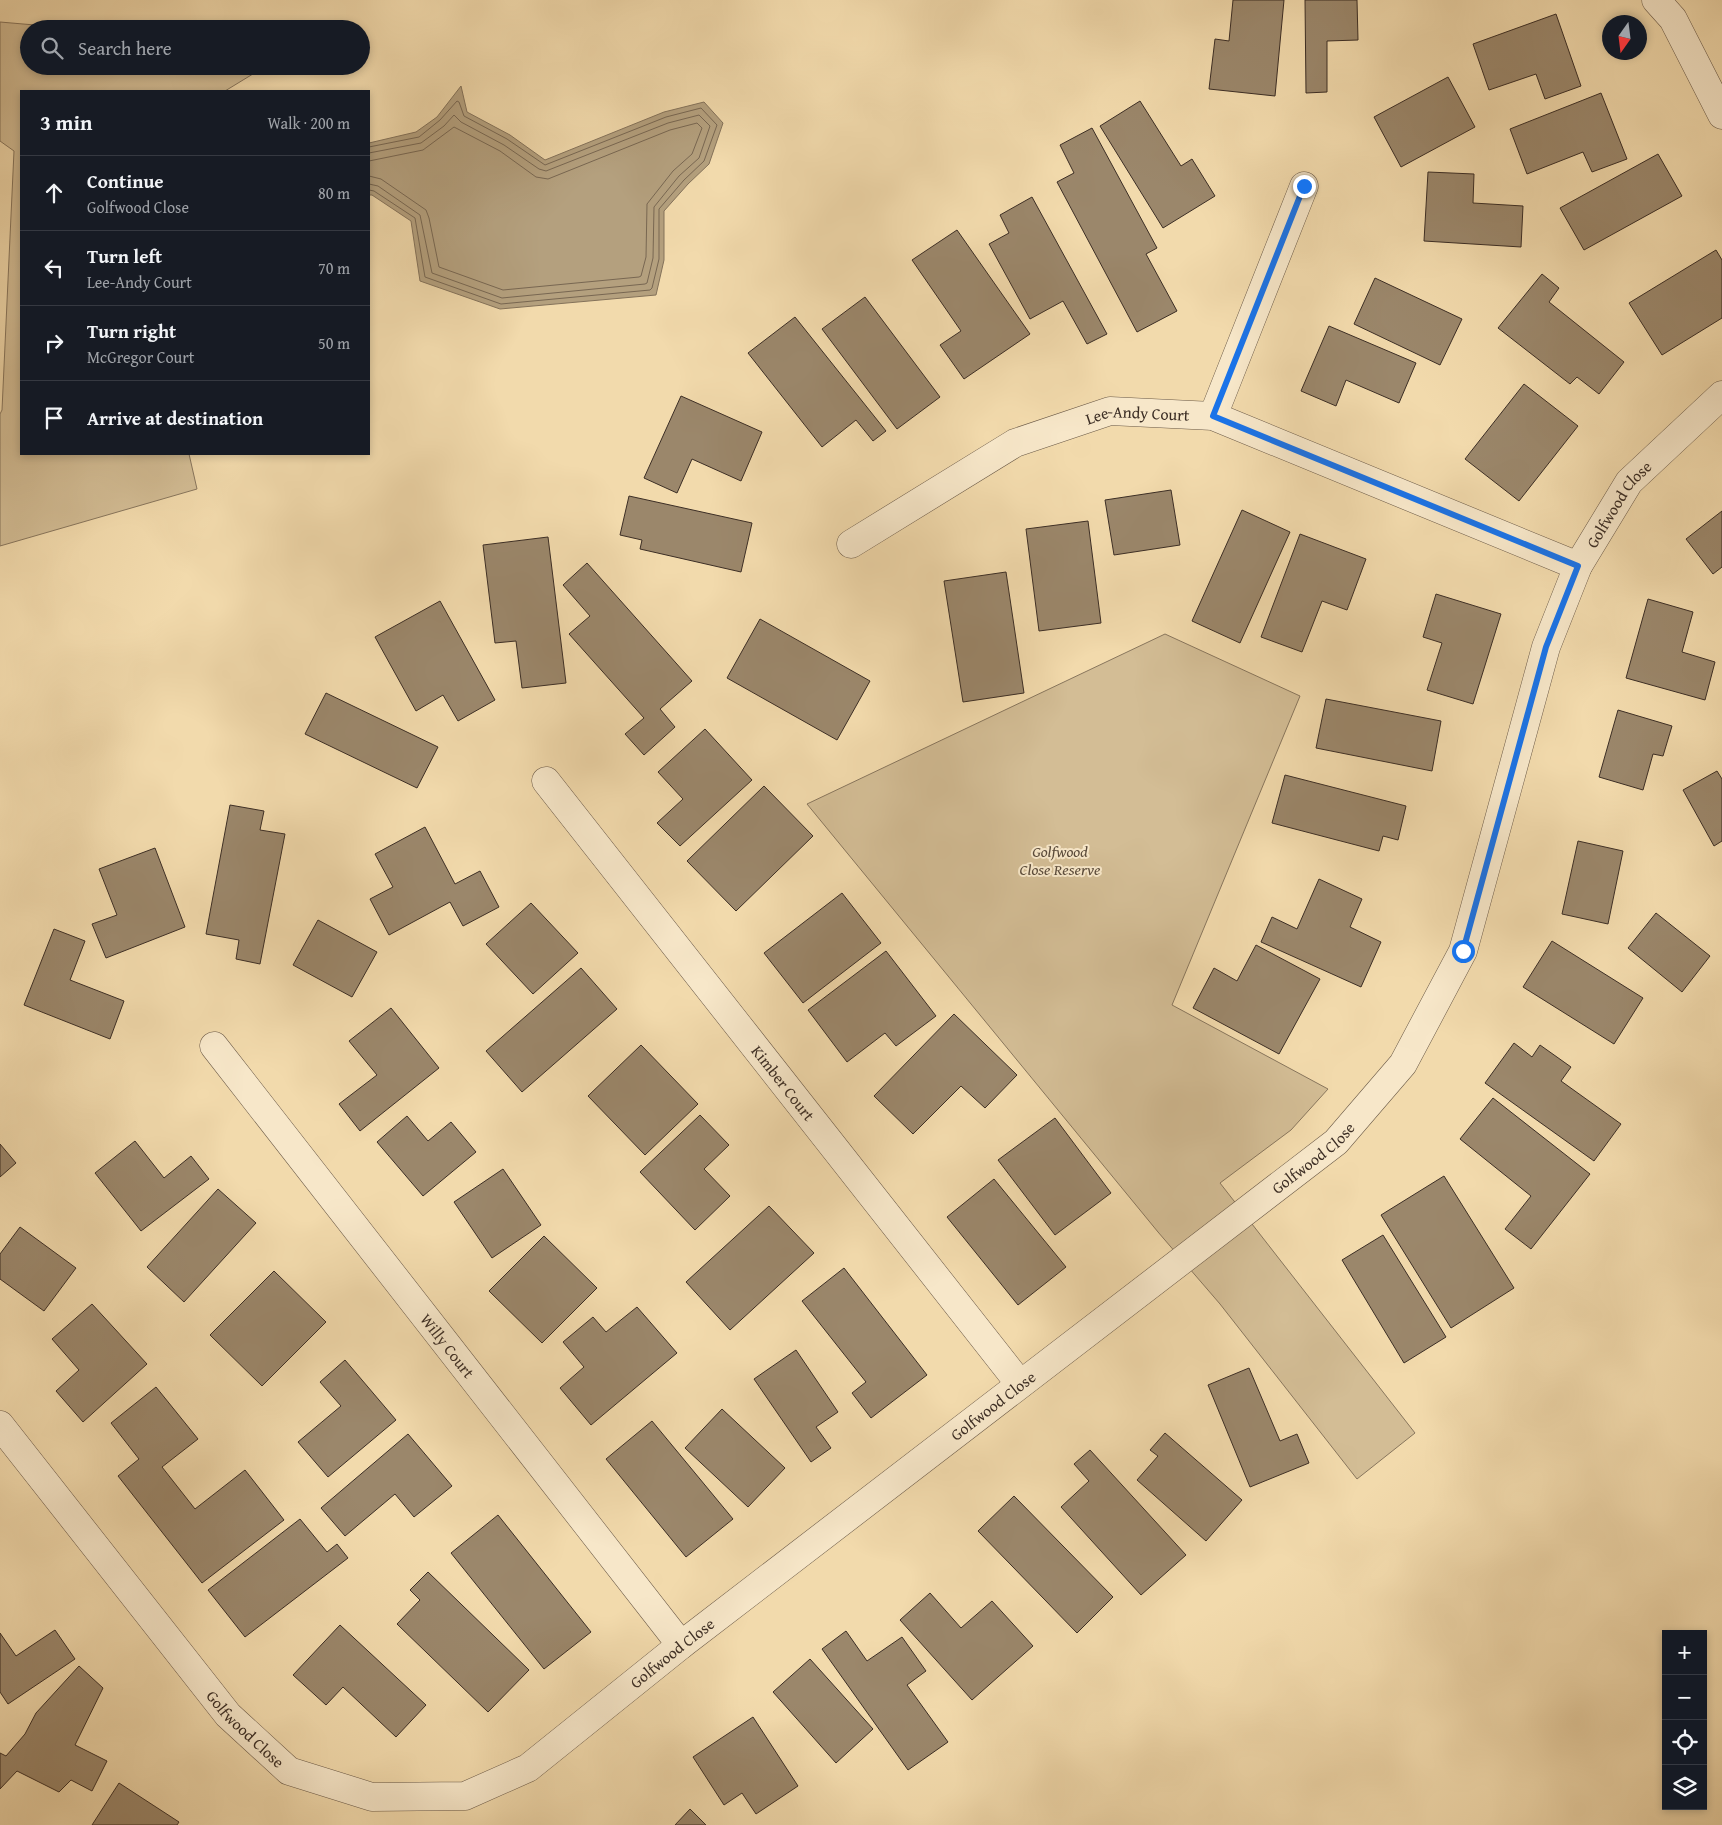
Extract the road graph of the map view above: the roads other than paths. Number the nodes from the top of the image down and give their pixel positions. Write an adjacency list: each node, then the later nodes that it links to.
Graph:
1 (1656, 0): 2 (street)
2 (1722, 115)
3 (1304, 186): 5 (street)
4 (1722, 395): 7 (street, Golfwood Close)
5 (1213, 416): 6 (street, Lee-Andy Court); 7 (street, Lee-Andy Court)
6 (851, 544)
7 (1578, 566): 10 (street, Golfwood Close)
8 (546, 781): 10 (street, Kimber Court)
9 (214, 1046): 12 (street, Willy Court)
10 (1020, 1384): 12 (street, Golfwood Close)
11 (0, 1425): 12 (street, Golfwood Close)
12 (681, 1645)

